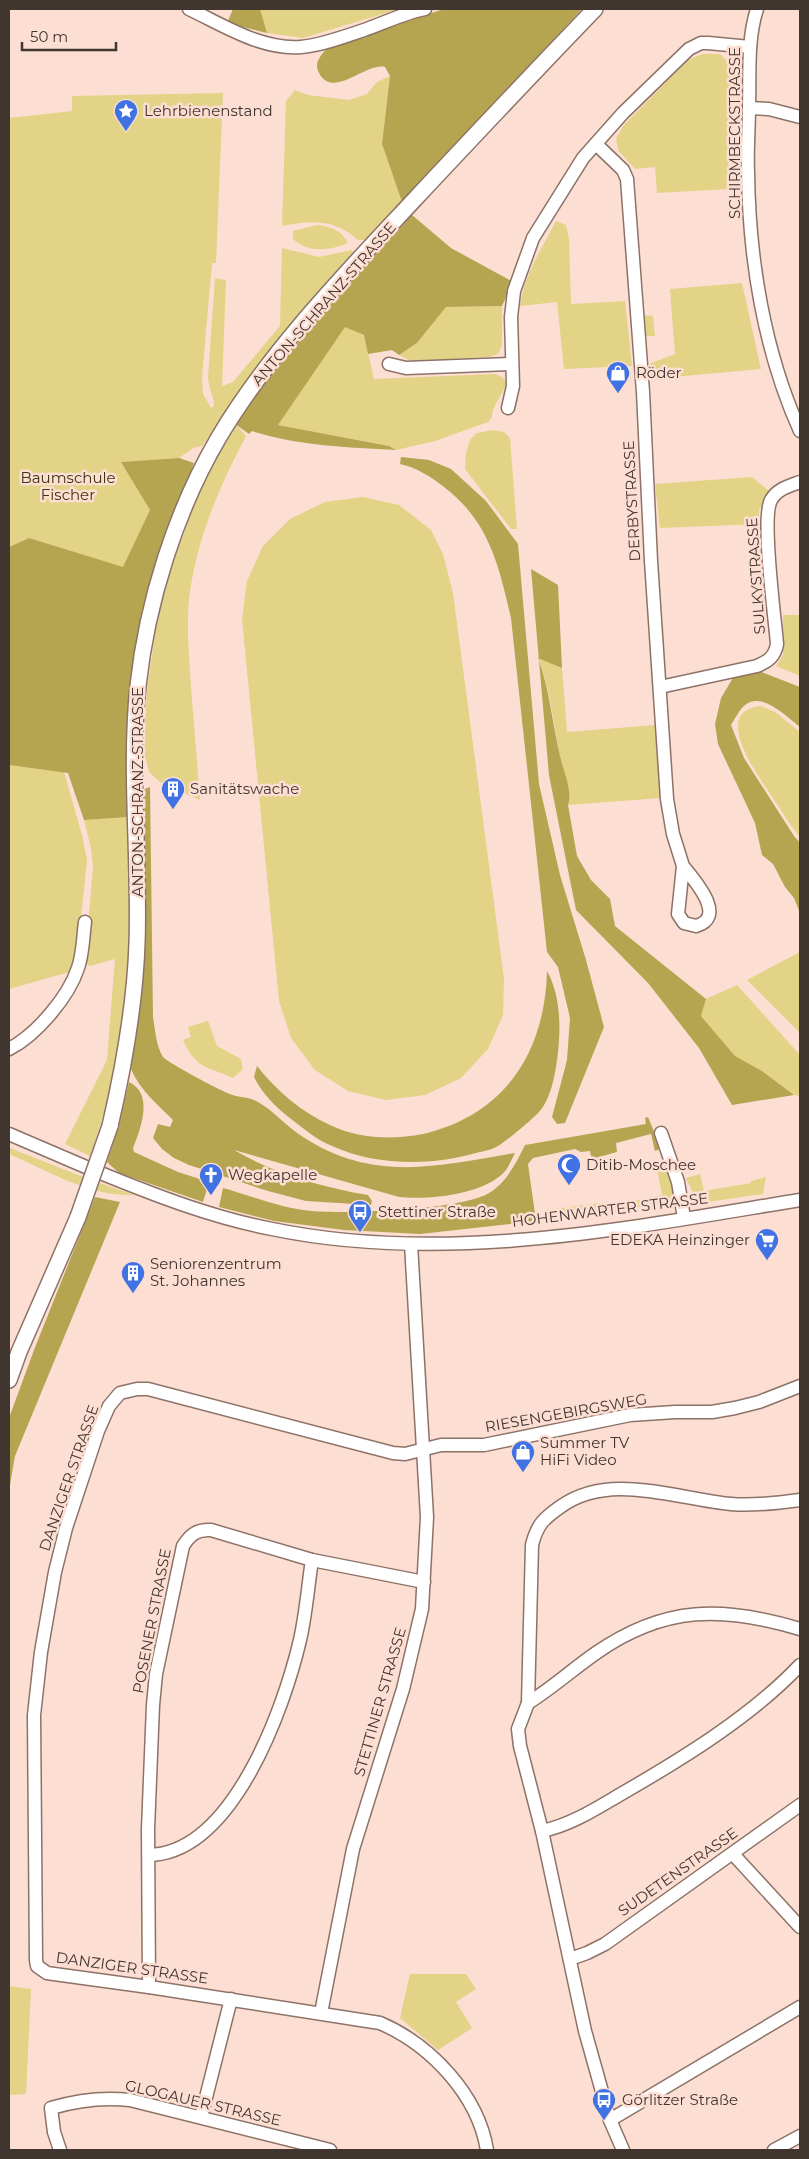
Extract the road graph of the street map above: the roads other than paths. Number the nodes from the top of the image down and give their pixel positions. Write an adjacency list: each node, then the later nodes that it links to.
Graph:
1 (189, 9): 2 (street)
2 (425, 9)
3 (595, 9): 25 (main road, ANTON-SCHRANZ-STRASSE, bridge)
4 (757, 9): 5 (street, SCHIRMBECKSTRASSE)
5 (750, 48): 6 (street, SCHIRMBECKSTRASSE); 8 (street)
6 (749, 108): 7 (street); 12 (street, SCHIRMBECKSTRASSE)
7 (800, 117)
8 (596, 144): 10 (street); 14 (street, DERBYSTRASSE)
9 (389, 364): 10 (street)
10 (511, 364): 11 (street)
11 (508, 408)
12 (800, 429)
13 (800, 482): 14 (street, SULKYSTRASSE)
14 (660, 686): 15 (street, DERBYSTRASSE)
15 (683, 866)
16 (85, 922): 17 (street)
17 (9, 1050)
18 (661, 1133): 23 (street)
19 (9, 1134): 20 (street)
20 (86, 1166)
21 (103, 1174): 24 (street, HOHENWARTER STRASSE)
22 (800, 1200): 23 (street, HOHENWARTER STRASSE)
23 (684, 1218): 24 (street, HOHENWARTER STRASSE)
24 (411, 1244): 28 (street, STETTINER STRASSE)
25 (14, 1350): 26 (main road, ANTON-SCHRANZ-STRASSE)
26 (9, 1380)
27 (800, 1386): 28 (street, RIESENGEBIRGSWEG)
28 (424, 1449): 31 (street, STETTINER STRASSE); 41 (street, DANZIGER STRASSE)
29 (800, 1500): 34 (street)
30 (312, 1560): 31 (street, POSENER STRASSE); 38 (street); 38 (street, POSENER STRASSE)
31 (424, 1582): 44 (street, STETTINER STRASSE)
32 (800, 1629): 34 (street)
33 (800, 1665): 36 (street)
34 (528, 1703): 36 (street)
35 (800, 1805): 37 (street, SUDETENSTRASSE)
36 (542, 1830): 40 (street)
37 (733, 1854): 39 (street); 40 (street, SUDETENSTRASSE)
38 (149, 1855): 41 (street, POSENER STRASSE)
39 (800, 1927)
40 (570, 1959): 46 (street)
41 (148, 1987): 42 (street, DANZIGER STRASSE)
42 (231, 1999): 44 (street, DANZIGER STRASSE); 45 (street)
43 (800, 2007): 46 (street)
44 (321, 2013): 50 (street, DANZIGER STRASSE)
45 (201, 2117): 48 (street, GLOGAUER STRASSE); 49 (street, GLOGAUER STRASSE)
46 (610, 2120): 51 (street)
47 (800, 2136): 52 (street)
48 (60, 2150)
49 (330, 2150)
50 (487, 2150)
51 (623, 2150)
52 (774, 2150)

